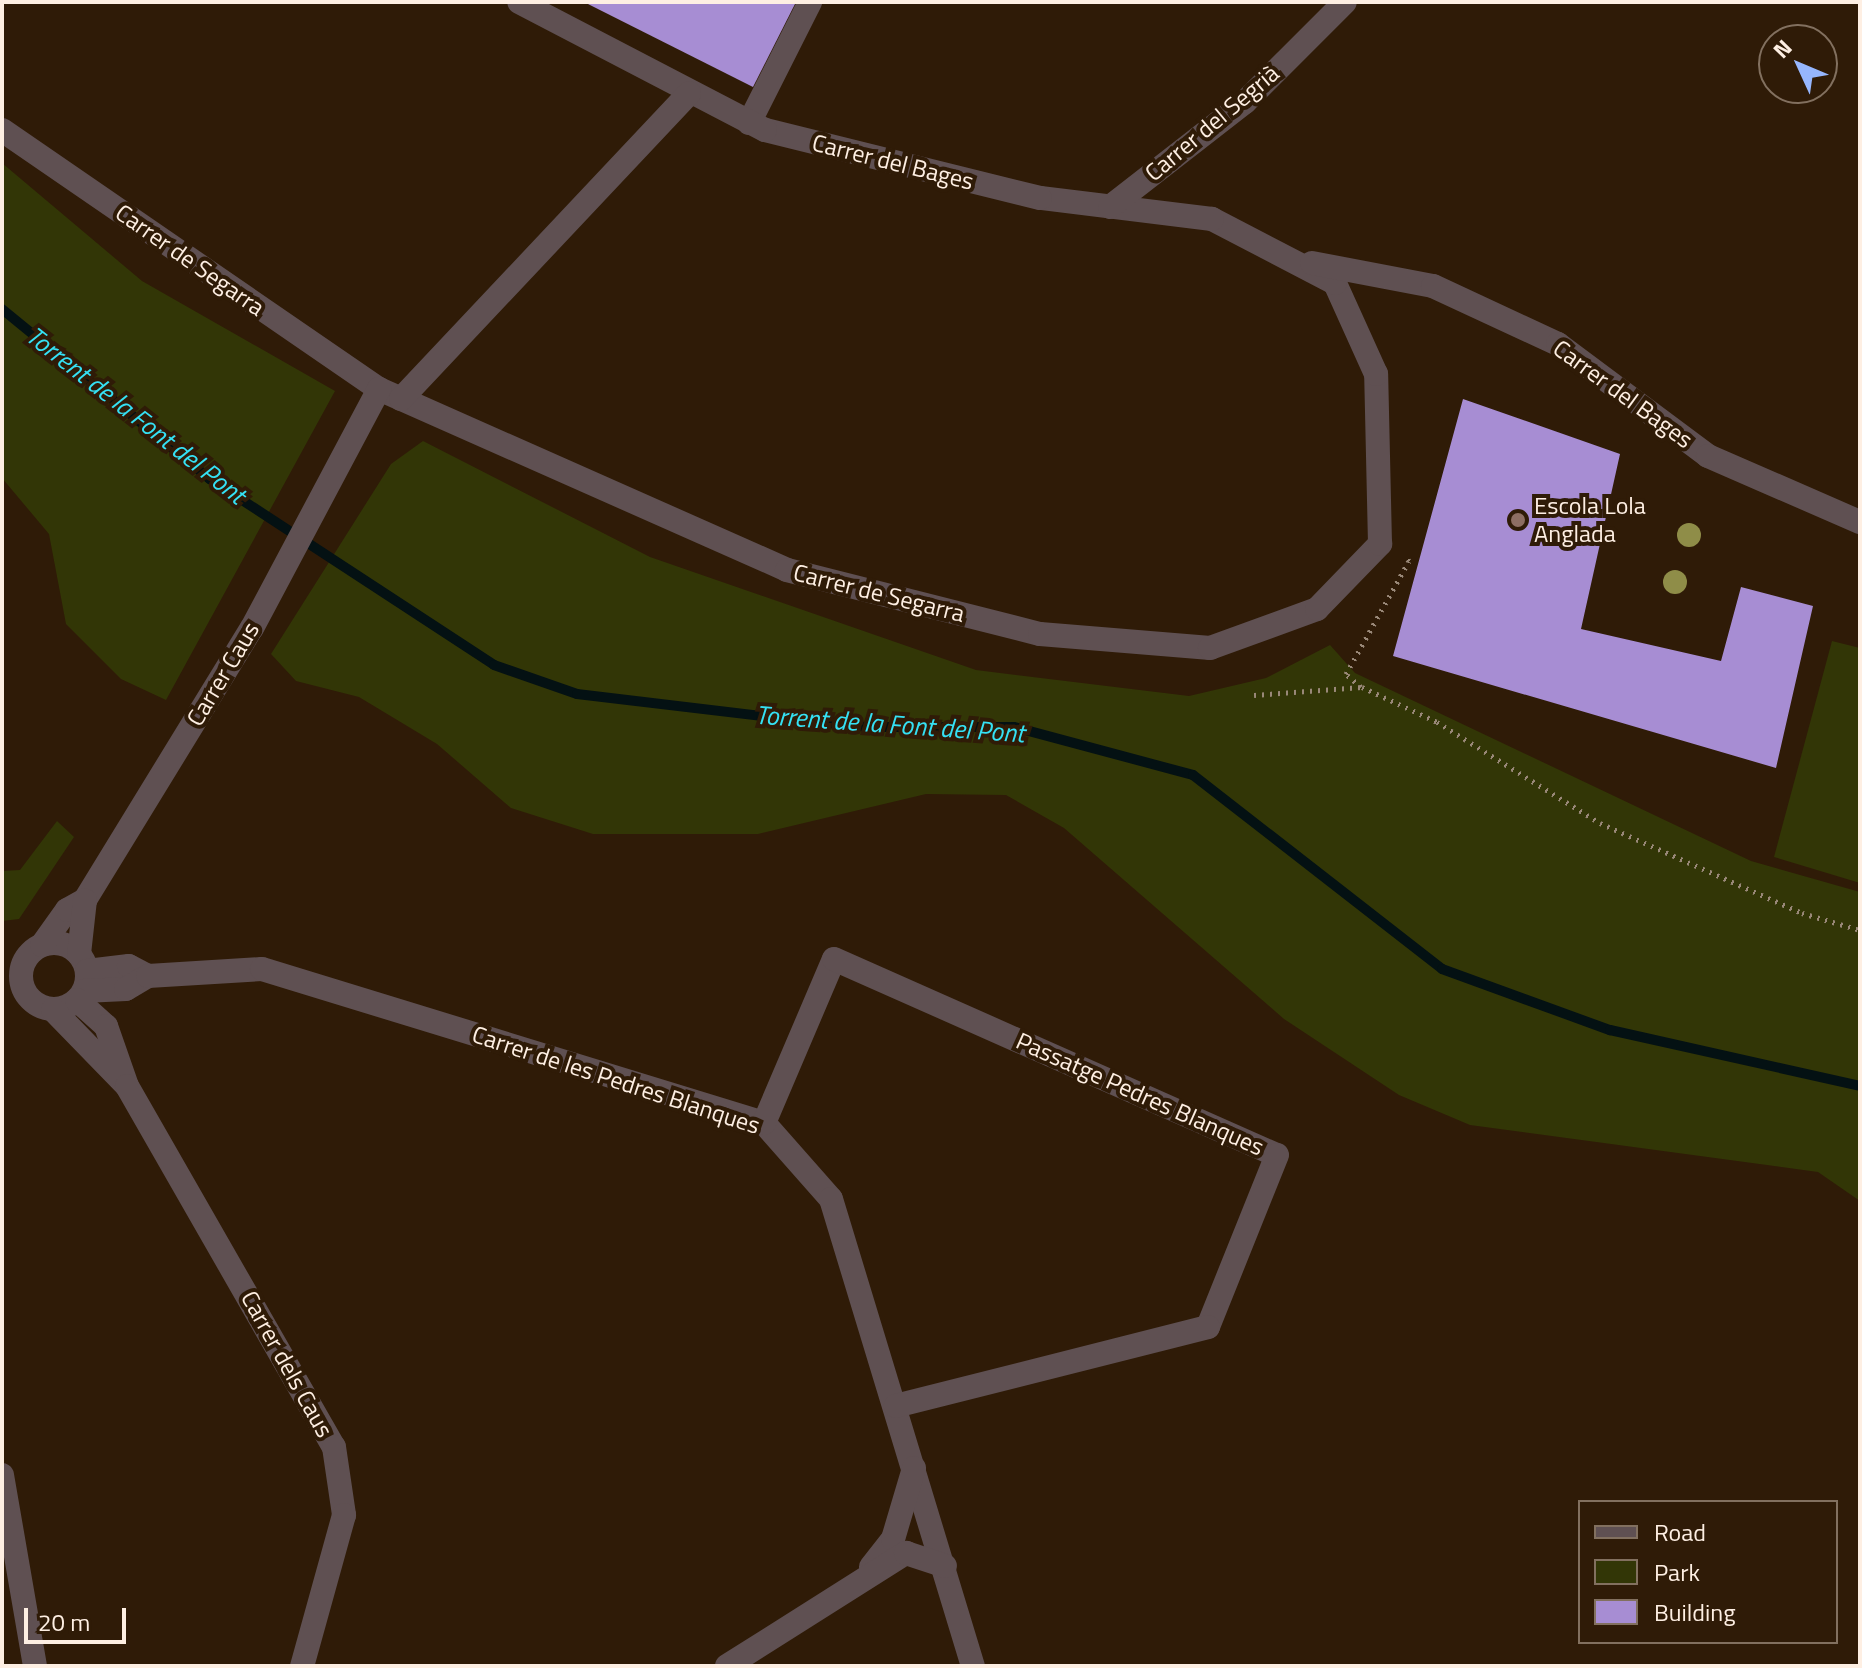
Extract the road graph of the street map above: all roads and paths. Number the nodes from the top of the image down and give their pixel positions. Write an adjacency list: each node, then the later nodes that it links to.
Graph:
1 (519, 2): 4 (street, Carrer del Bages)
2 (810, 2): 5 (street)
3 (1345, 2): 7 (street, Carrer del Segrià)
4 (689, 93): 5 (street, Carrer del Bages); 9 (street)
5 (749, 123): 7 (street, Carrer del Bages)
6 (2, 130): 9 (street, Carrer de Segarra)
7 (1110, 207): 8 (street, Carrer del Bages)
8 (1288, 258): 10 (street, Carrer del Bages); 11 (street, Carrer del Bages)
9 (390, 394): 11 (street, Carrer de Segarra); 14 (street, Carrer Caus)
10 (1860, 522)
11 (1390, 547): 12 (path)
12 (1362, 687): 13 (path); 15 (path)
13 (1254, 695)
14 (85, 900): 16 (street, Carrer Caus); 18 (street, Carrer Caus)
15 (1860, 930)
16 (42, 945): 17 (street); 18 (street)
17 (12, 968): 19 (street)
18 (82, 979): 19 (street); 20 (street); 21 (street, Carrer de les Pedres Blanques)
19 (53, 1010): 20 (street)
20 (127, 1086): 28 (street, Carrer dels Caus)
21 (764, 1123): 22 (street, Carrer de les Pedres Blanques); 22 (street, Passatge Pedres Blanques)
22 (896, 1406): 23 (street, Carrer de les Pedres Blanques)
23 (915, 1465): 25 (street, Carrer de les Pedres Blanques); 26 (street)
24 (2, 1475): 27 (street)
25 (945, 1566): 26 (street); 30 (street, Carrer de les Pedres Blanques)
26 (867, 1572): 29 (street)
27 (35, 1666)
28 (302, 1666)
29 (727, 1666)
30 (973, 1666)

